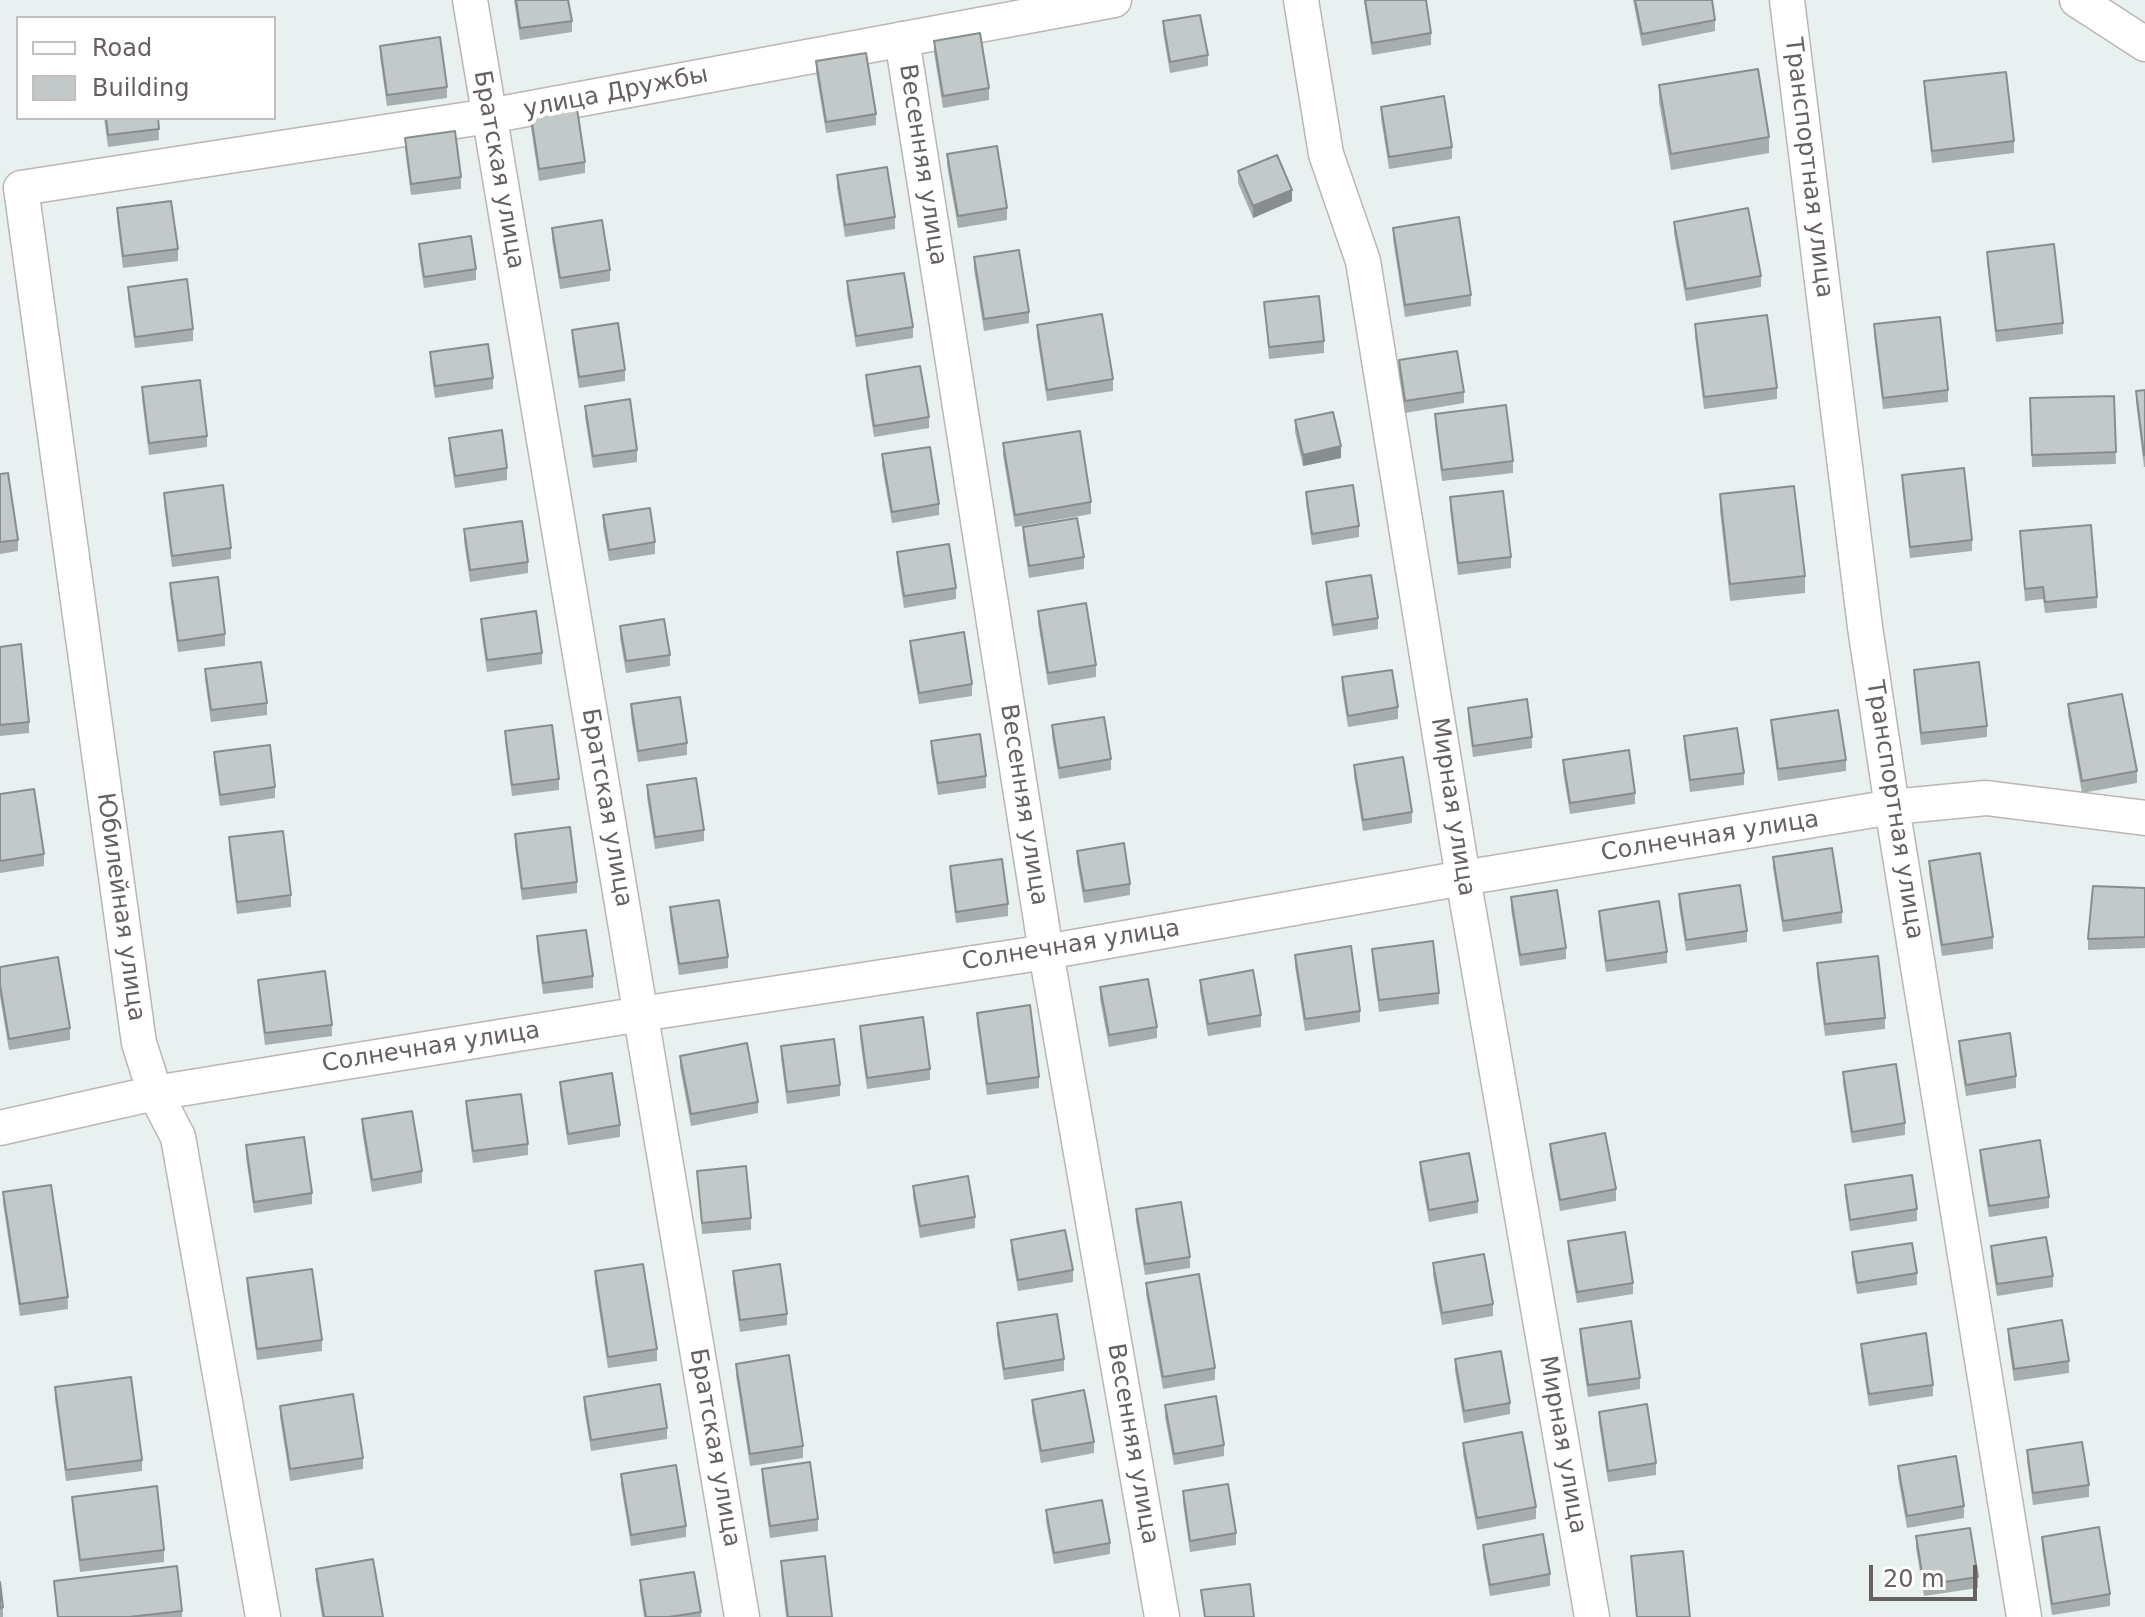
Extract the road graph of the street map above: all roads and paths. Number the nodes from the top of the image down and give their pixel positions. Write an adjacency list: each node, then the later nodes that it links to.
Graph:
1 (470, 0): 8 (street, Братская улица)
2 (1114, 0): 6 (street, улица Дружбы)
3 (1301, 0): 12 (street, Мирная улица)
4 (1787, 0): 10 (street, Транспортная улица)
5 (2077, 0): 7 (street)
6 (902, 39): 8 (street, улица Дружбы); 13 (street, Весенняя улица)
7 (2145, 44)
8 (489, 116): 9 (street, улица Дружбы); 14 (street, Братская улица)
9 (21, 188): 15 (street, Юбилейная улица)
10 (1892, 807): 11 (street, Солнечная улица); 12 (street, Солнечная улица); 21 (street, Транспортная улица)
11 (2145, 818)
12 (1463, 878): 13 (street, Солнечная улица); 20 (street, Мирная улица)
13 (1046, 952): 14 (street, Солнечная улица); 19 (street, Весенняя улица)
14 (641, 1014): 15 (street, Солнечная улица); 18 (street, Братская улица)
15 (155, 1093): 16 (street, Солнечная улица); 17 (street, Юбилейная улица)
16 (0, 1128)
17 (263, 1617)
18 (742, 1617)
19 (1162, 1617)
20 (1592, 1617)
21 (2024, 1617)

